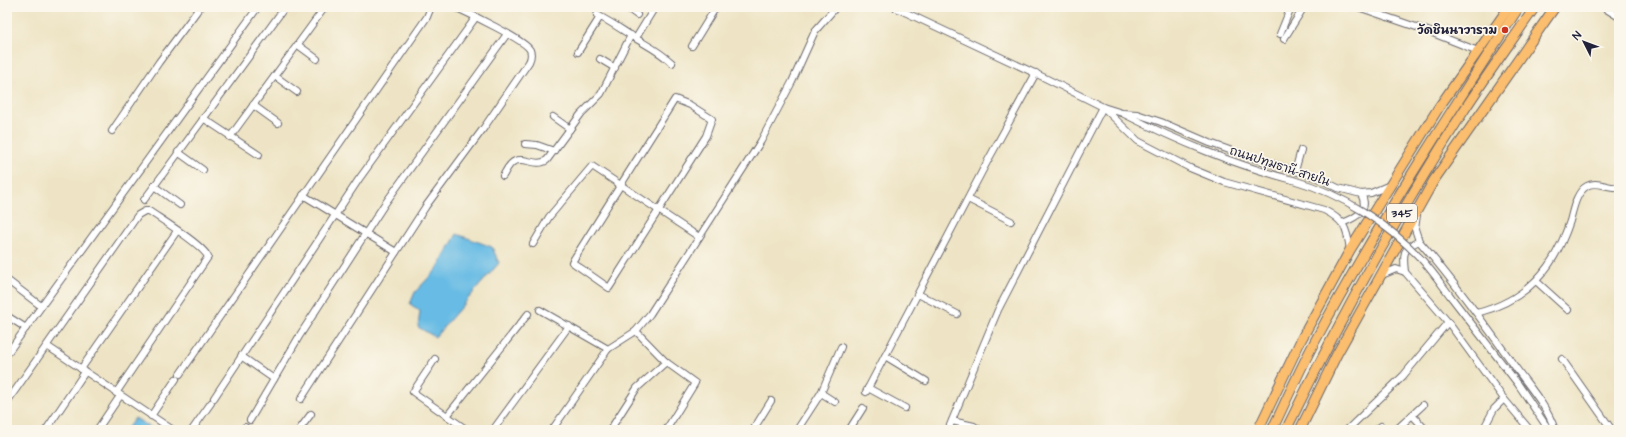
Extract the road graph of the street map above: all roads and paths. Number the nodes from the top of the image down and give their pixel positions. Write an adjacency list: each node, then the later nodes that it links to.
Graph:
1 (200, 7): 47 (street)
2 (258, 7): 85 (street)
3 (284, 7): 44 (street)
4 (325, 7): 27 (street)
5 (431, 7): 64 (street)
6 (455, 7): 21 (street)
7 (626, 7): 20 (street)
8 (655, 7): 25 (street)
9 (716, 7): 28 (street)
10 (836, 7): 75 (street)
11 (894, 7): 35 (street)
12 (1291, 7): 24 (street)
13 (1304, 7): 26 (street)
14 (1358, 7): 29 (street)
15 (1519, 7): 39 (main road, 345)
16 (1535, 7): 41 (main road, 345)
17 (1555, 7): 58 (main road)
18 (1603, 7): 22 (street)
19 (1508, 8): 29 (main road)
20 (637, 15)
21 (476, 17): 23 (street); 70 (street)
22 (1619, 17)
23 (507, 34): 74 (street); 79 (street)
24 (1280, 34)
25 (634, 37): 30 (street); 33 (street); 34 (street)
26 (1284, 40)
27 (298, 45): 31 (street); 36 (street)
28 (692, 46)
29 (1478, 51): 54 (main road)
30 (578, 52)
31 (317, 59)
32 (600, 59): 34 (street)
33 (672, 63)
34 (614, 68): 46 (street)
35 (1036, 73): 40 (street); 65 (street)
36 (275, 76): 37 (street); 38 (street)
37 (297, 92)
38 (253, 105): 45 (street); 48 (street)
39 (1454, 106): 54 (main road); 142 (main road, 345)
40 (1103, 107): 42 (street); 72 (street); 123 (street)
41 (1464, 112): 58 (main road); 143 (main road, 345)
42 (1122, 113): 56 (street); 148 (street, ถนนปทุมธานี-สายใน, bridge)
43 (553, 117): 46 (street)
44 (203, 118): 48 (street); 52 (street)
45 (278, 123)
46 (570, 129): 51 (street)
47 (112, 131)
48 (230, 137): 53 (street)
49 (525, 144): 51 (street)
50 (1301, 150): 56 (street)
51 (554, 151): 57 (street)
52 (178, 152): 55 (street); 60 (street)
53 (259, 155)
54 (1404, 162): 59 (main road)
55 (203, 170)
56 (1295, 171): 63 (street)
57 (503, 176)
58 (1434, 180): 67 (main road)
59 (1390, 185): 63 (street); 78 (main road)
60 (154, 186): 66 (street); 68 (street)
61 (621, 186): 69 (street); 69 (street); 69 (street); 77 (street)
62 (1619, 188): 83 (street)
63 (1361, 194): 72 (street)
64 (303, 195): 70 (street); 120 (street)
65 (968, 199): 71 (street); 84 (street)
66 (144, 200)
67 (1421, 203): 76 (street); 81 (main road)
68 (180, 205)
69 (658, 210): 75 (street)
70 (336, 215): 74 (street); 100 (street)
71 (1010, 221)
72 (1342, 223): 78 (street)
73 (177, 231): 96 (street); 105 (street); 109 (street)
74 (365, 234): 79 (street); 106 (street)
75 (699, 237): 95 (street)
76 (1419, 241): 80 (street); 88 (street)
77 (533, 244)
78 (1350, 250): 141 (main road)
79 (396, 252): 110 (street)
80 (1405, 272): 81 (street); 92 (street)
81 (1380, 276): 124 (main road)
82 (7, 280): 85 (street)
83 (1536, 281): 87 (street); 88 (street)
84 (918, 294): 90 (street); 101 (street)
85 (41, 306): 94 (street)
86 (540, 310): 93 (street)
87 (1568, 310)
88 (1477, 313): 149 (street)
89 (528, 314): 121 (street)
90 (957, 314)
91 (7, 316): 94 (street)
92 (1448, 322): 111 (street); 125 (street)
93 (569, 326): 98 (street); 132 (street)
94 (26, 328): 99 (street)
95 (636, 332): 98 (street); 104 (street)
96 (48, 346): 105 (street); 113 (street)
97 (841, 347): 108 (street)
98 (608, 349): 133 (street)
99 (7, 354)
100 (241, 356): 106 (street); 129 (street)
101 (885, 356): 107 (street); 117 (street)
102 (1562, 358): 150 (street)
103 (435, 359): 121 (street)
104 (666, 362): 134 (street); 135 (street)
105 (83, 371): 109 (street); 126 (street)
106 (274, 379): 122 (street)
107 (926, 381)
108 (821, 393): 114 (street); 137 (street)
109 (118, 394): 120 (street); 127 (street)
110 (301, 399)
111 (1504, 399): 146 (street); 147 (street)
112 (771, 401): 136 (street)
113 (7, 402)
114 (835, 402)
115 (1424, 405): 119 (street)
116 (863, 408): 138 (street)
117 (905, 408)
118 (311, 414): 130 (street)
119 (1412, 415): 144 (street); 145 (street)
120 (151, 416): 128 (street)
121 (448, 416): 131 (street)
122 (250, 420)
123 (952, 420): 139 (street); 140 (street)
124 (1300, 429)
125 (1351, 429)
126 (46, 430)
127 (97, 430)
128 (173, 430)
129 (192, 430)
130 (299, 430)
131 (467, 430)
132 (493, 430)
133 (552, 430)
134 (610, 430)
135 (666, 430)
136 (753, 430)
137 (797, 430)
138 (849, 430)
139 (948, 430)
140 (980, 430)
141 (1258, 430)
142 (1272, 430)
143 (1286, 430)
144 (1396, 430)
145 (1426, 430)
146 (1483, 430)
147 (1530, 430)
148 (1549, 430)
149 (1555, 430)
150 (1612, 430)

